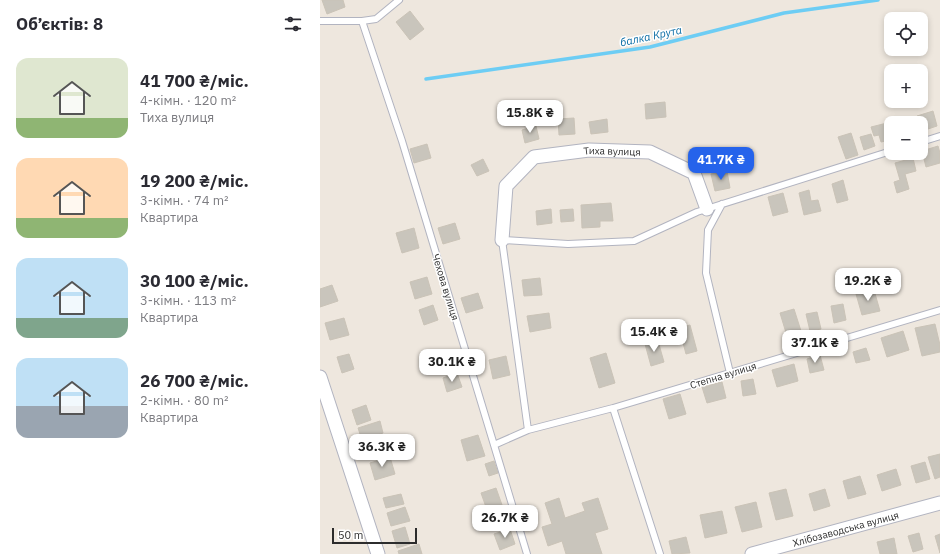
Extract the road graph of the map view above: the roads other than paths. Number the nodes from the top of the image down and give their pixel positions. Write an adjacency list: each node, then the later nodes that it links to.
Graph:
1 (400, 0): 3 (lane)
2 (320, 21): 3 (lane)
3 (362, 21): 15 (lane, Чехова вулиця)
4 (940, 136): 5 (lane)
5 (928, 140)
6 (884, 153): 7 (lane)
7 (722, 204): 8 (lane); 11 (lane)
8 (707, 209): 9 (lane); 9 (street, Тиха вулиця)
9 (502, 240): 14 (lane)
10 (940, 310): 11 (lane, Степна вулиця)
11 (730, 373): 13 (lane, Степна вулиця)
12 (320, 377): 17 (street)
13 (612, 408): 14 (lane, Степна вулиця); 19 (lane)
14 (528, 430): 15 (lane, Степна вулиця)
15 (494, 445): 18 (lane, Чехова вулиця)
16 (940, 504): 20 (street, Хлібозаводська вулиця)
17 (378, 554)
18 (527, 554)
19 (660, 554)
20 (752, 554)

